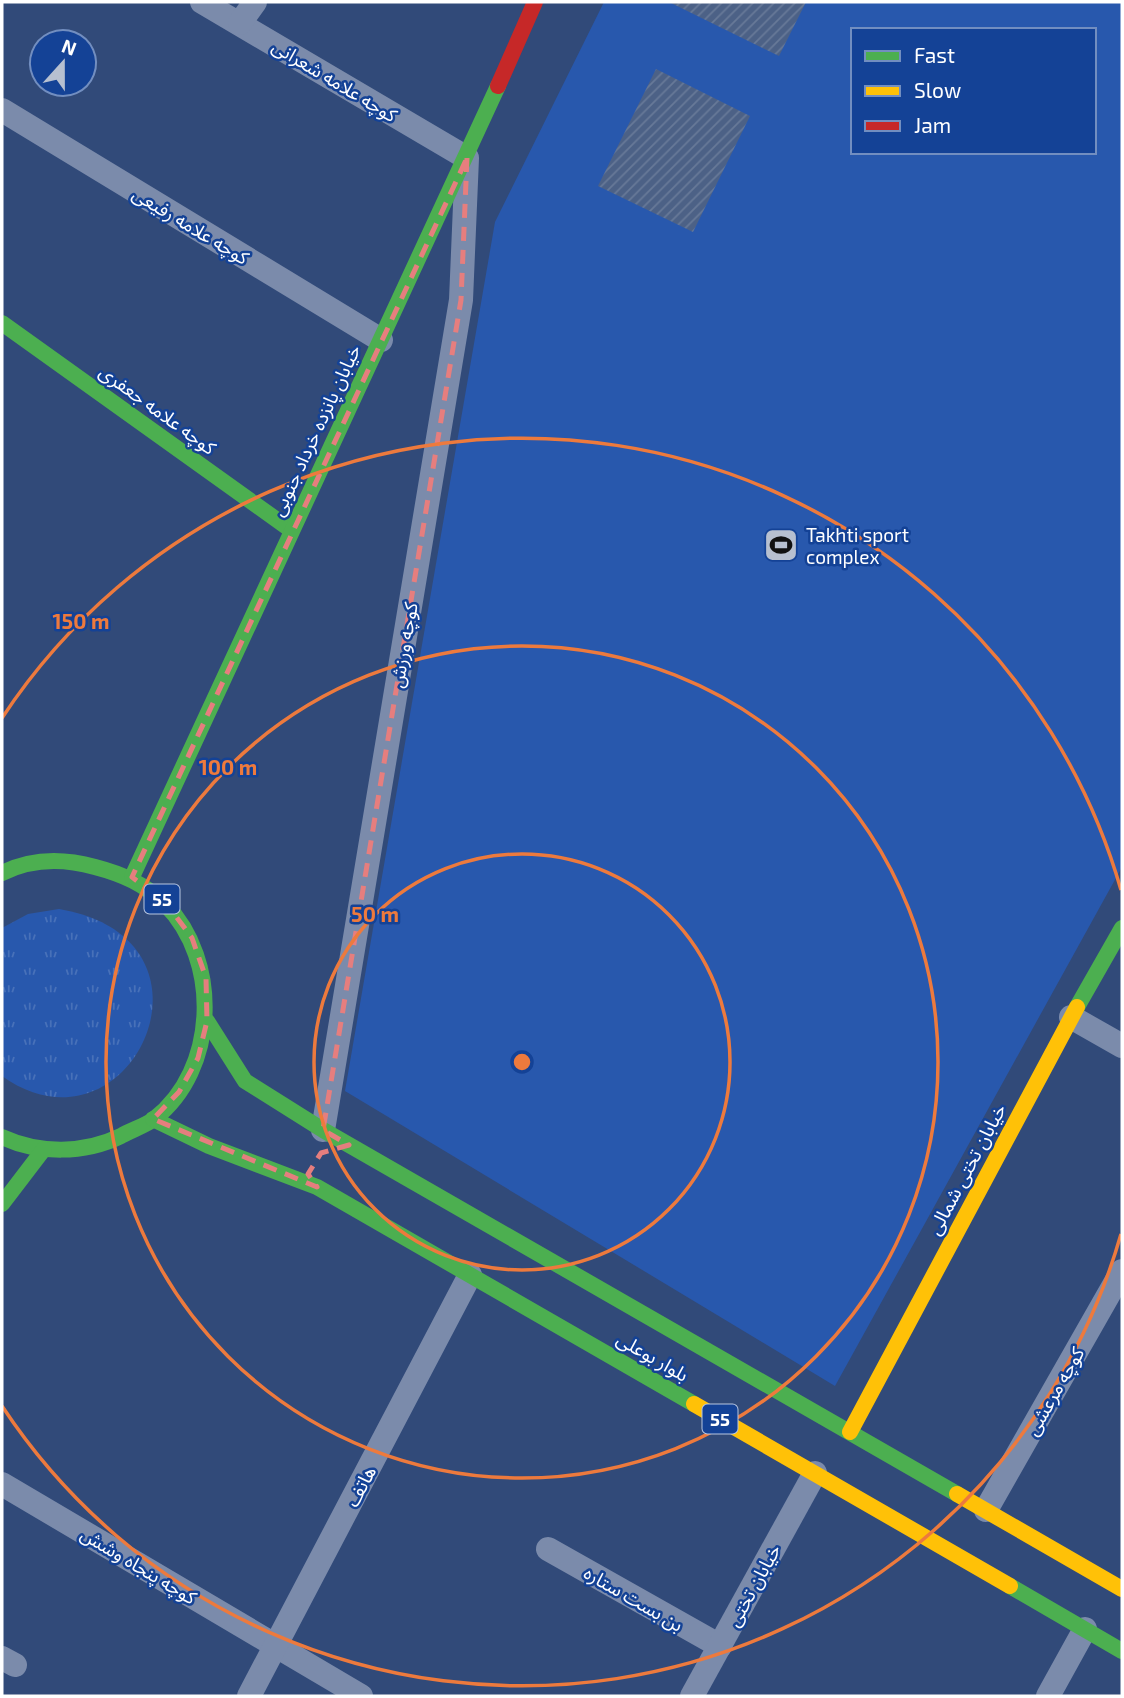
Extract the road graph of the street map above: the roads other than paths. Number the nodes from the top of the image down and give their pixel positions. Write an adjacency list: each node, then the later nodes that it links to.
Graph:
1 (202, 2): 4 (street, کوچه علامه شعرانی)
2 (255, 2): 4 (street)
3 (532, 3): 6 (main road, خیابان پانزده خرداد جنوبی)
4 (240, 23): 6 (street, کوچه علامه شعرانی)
5 (2, 110): 8 (street, کوچه علامه رفیعی)
6 (467, 158): 8 (main road, خیابان پانزده خرداد جنوبی); 18 (street, کوچه ورزش)
7 (2, 323): 9 (main road, کوچه علامه جعفری)
8 (381, 340): 9 (main road, خیابان پانزده خرداد جنوبی)
9 (291, 530): 11 (main road, خیابان پانزده خرداد جنوبی)
10 (2, 873): 11 (main road, 55)
11 (132, 877): 14 (main road, 55)
12 (1122, 928): 13 (main road, خیابان تختی شمالی)
13 (1070, 1017): 15 (street); 25 (main road, خیابان تختی شمالی)
14 (207, 1021): 16 (main road, 55); 18 (main road)
15 (1122, 1046)
16 (153, 1119): 19 (main road, 55); 21 (main road, بلوار بوعلی / 55)
17 (2, 1137): 19 (main road, 55)
18 (327, 1140): 25 (main road, بلوار بوعلی)
19 (44, 1149): 22 (main road)
20 (315, 1164): 21 (main road)
21 (317, 1187): 24 (main road, بلوار بوعلی / 55)
22 (2, 1204)
23 (1122, 1271): 28 (street, کوچه مرعشی)
24 (470, 1276): 26 (main road, بلوار بوعلی / 55); 32 (street, هاتف)
25 (850, 1432): 28 (main road, بلوار بوعلی)
26 (815, 1473): 31 (main road, بلوار بوعلی / 55); 33 (street, خیابان تختی)
27 (2, 1484): 32 (street, کوچه پنجاه وشش)
28 (986, 1510): 30 (main road, بلوار بوعلی)
29 (548, 1549): 33 (street, بن بست ستاره)
30 (1119, 1579)
31 (1085, 1629): 34 (main road, بلوار بوعلی / 55); 38 (street)
32 (276, 1646): 35 (street, هاتف); 36 (street, کوچه پنجاه وشش)
33 (720, 1646): 37 (street, خیابان تختی)
34 (1122, 1651)
35 (249, 1696)
36 (361, 1696)
37 (692, 1696)
38 (1048, 1696)

